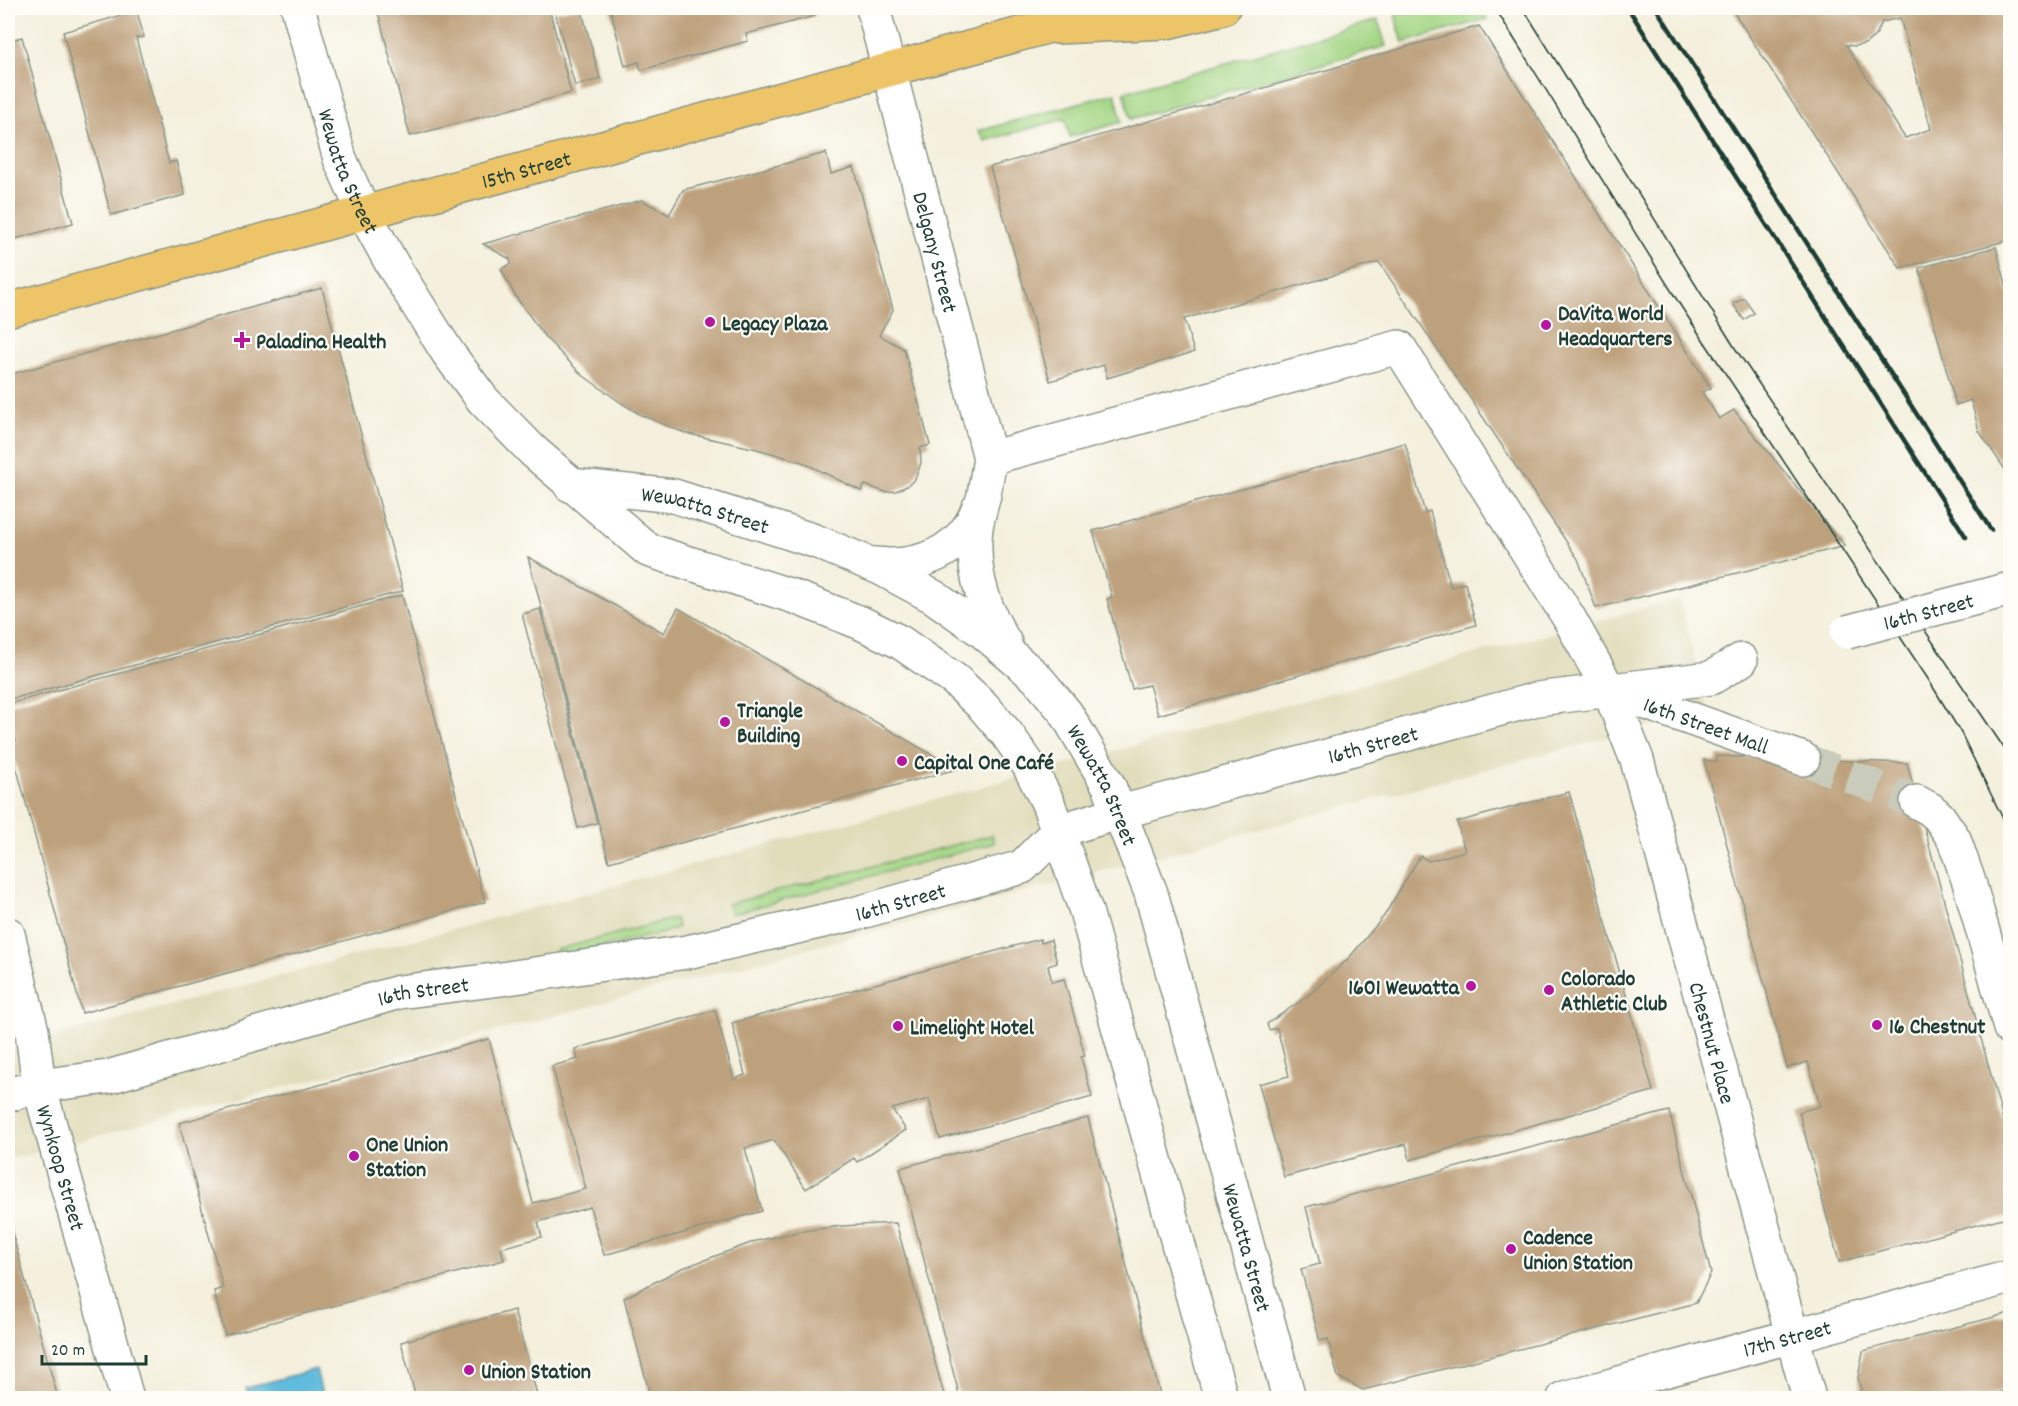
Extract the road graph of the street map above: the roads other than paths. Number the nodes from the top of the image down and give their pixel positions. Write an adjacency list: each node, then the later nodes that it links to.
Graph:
1 (298, 8): 7 (street, Wewatta Street)
2 (873, 8): 6 (street, Delgany Street)
3 (1086, 8): 5 (main road, 15th Street)
4 (1223, 8): 5 (main road, 15th Street)
5 (1046, 27): 6 (main road, 15th Street)
6 (890, 70): 7 (main road, 15th Street); 9 (street, Delgany Street)
7 (364, 213): 8 (main road, 15th Street); 10 (street, Wewatta Street)
8 (8, 310)
9 (990, 458): 11 (street, Delgany Street); 17 (street, Chestnut Place)
10 (570, 485): 12 (street, Wewatta Street); 21 (street, Wewatta Street)
11 (984, 496): 12 (street, Delgany Street); 16 (street, Delgany Street)
12 (868, 563): 16 (street, Wewatta Street)
13 (2010, 589): 14 (street, 16th Street, bridge)
14 (1847, 632)
15 (1741, 660): 17 (street, 16th Street)
16 (1021, 665): 20 (street, Wewatta Street)
17 (1609, 690): 18 (street, 16th Street Mall); 20 (street, 16th Street); 27 (street, Chestnut Place)
18 (1803, 759)
19 (1917, 802): 23 (street)
20 (1121, 812): 21 (street, 16th Street); 30 (street, Wewatta Street)
21 (1058, 831): 24 (street, 16th Street); 29 (street, Wewatta Street)
22 (8, 934): 24 (street, Wynkoop Street)
23 (2010, 1028)
24 (39, 1086): 25 (street); 28 (street, Wynkoop Street)
25 (8, 1095)
26 (2010, 1277): 27 (street, 17th Street)
27 (1792, 1336): 31 (street, 17th Street); 32 (street, Chestnut Place)
28 (127, 1398)
29 (1221, 1398)
30 (1289, 1398)
31 (1564, 1398)
32 (1809, 1398)

